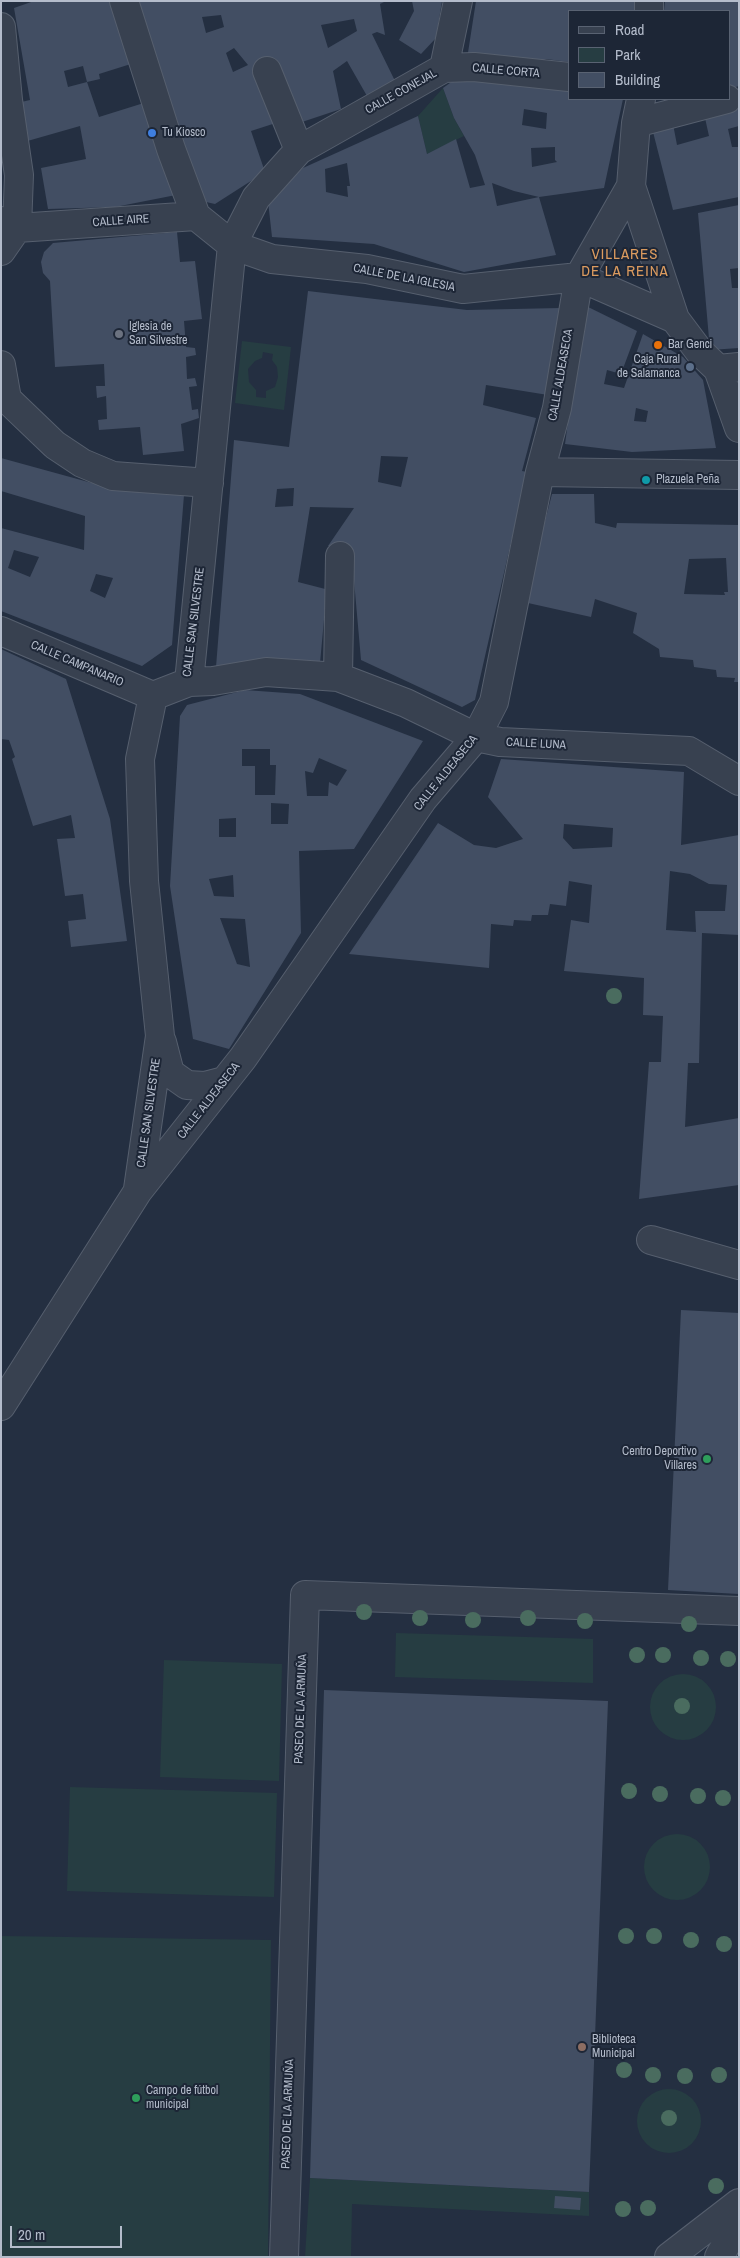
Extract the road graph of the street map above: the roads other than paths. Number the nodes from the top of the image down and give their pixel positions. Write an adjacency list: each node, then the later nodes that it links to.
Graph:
1 (124, 1): 11 (street)
2 (458, 1): 4 (street, CALLE CONEJAL)
3 (1, 26): 12 (street)
4 (444, 68): 6 (street, CALLE CORTA); 9 (street, CALLE CONEJAL)
5 (267, 71): 9 (street)
6 (568, 77)
7 (714, 100): 8 (street)
8 (639, 111): 10 (street)
9 (299, 150): 13 (street, CALLE CONEJAL)
10 (631, 186): 15 (street); 16 (street)
11 (196, 216): 12 (street, CALLE AIRE); 13 (street)
12 (9, 225): 14 (street)
13 (232, 245): 15 (street, CALLE DE LA IGLESIA); 22 (street, CALLE SAN SILVESTRE)
14 (1, 251)
15 (578, 277): 16 (street); 20 (street, CALLE ALDEASECA)
16 (675, 319): 17 (street)
17 (719, 362): 19 (street)
18 (1, 365): 22 (street)
19 (739, 428)
20 (540, 472): 21 (street); 28 (street, CALLE ALDEASECA)
21 (739, 475)
22 (209, 483): 26 (street, CALLE SAN SILVESTRE)
23 (340, 556): 25 (street)
24 (1, 631): 27 (street, CALLE CAMPANARIO)
25 (338, 677): 26 (street, CALLE LUNA); 28 (street, CALLE LUNA)
26 (189, 682): 27 (street, CALLE SAN SILVESTRE)
27 (153, 696): 30 (street, CALLE SAN SILVESTRE)
28 (476, 737): 29 (street, CALLE LUNA); 31 (street, CALLE ALDEASECA)
29 (739, 781)
30 (160, 1036): 31 (street, CALLE SAN SILVESTRE); 32 (street, CALLE SAN SILVESTRE)
31 (224, 1081): 32 (street, CALLE ALDEASECA)
32 (138, 1191): 35 (street, CALLE ALDEASECA)
33 (651, 1240): 34 (street)
34 (739, 1265)
35 (1, 1406)
36 (739, 1611): 39 (street, PASEO DE LA ARMUÑA)
37 (739, 2203): 40 (street)
38 (739, 2222): 41 (street)
39 (284, 2257)
40 (669, 2257)
41 (719, 2257)

